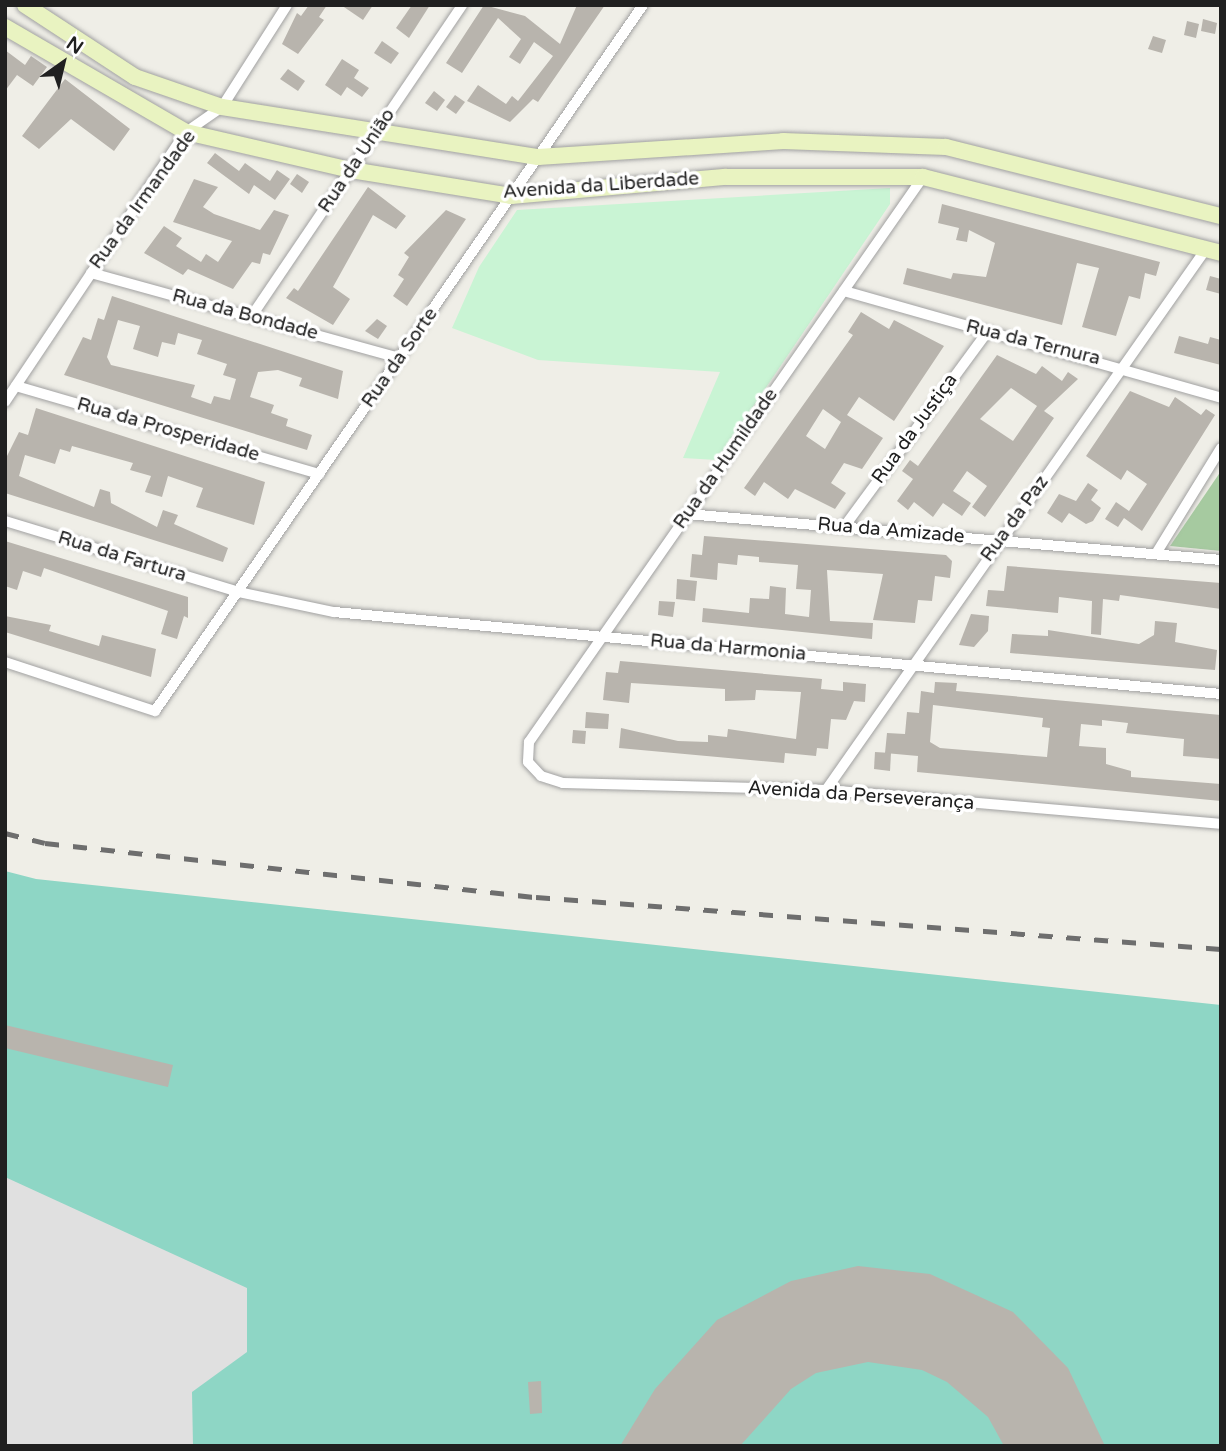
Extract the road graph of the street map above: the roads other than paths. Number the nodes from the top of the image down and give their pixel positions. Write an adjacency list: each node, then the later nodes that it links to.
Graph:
1 (26, 5): 6 (street, Avenida da Liberdade)
2 (287, 5): 6 (street, Rua da Irmandade)
3 (462, 5): 8 (street, Rua da União)
4 (643, 5): 9 (street, Rua da Sorte)
5 (5, 27): 7 (street, Avenida da Liberdade)
6 (222, 107): 7 (street, Rua da Irmandade); 8 (street, Avenida da Liberdade)
7 (186, 132): 10 (street, Avenida da Liberdade); 15 (street, Rua da Irmandade)
8 (377, 132): 9 (street, Avenida da Liberdade); 10 (street, Rua da União)
9 (538, 157): 12 (street, Rua da Sorte); 13 (street, Avenida da Liberdade)
10 (351, 170): 12 (street, Avenida da Liberdade); 17 (street, Rua da União)
11 (923, 177): 12 (street, Avenida da Liberdade); 14 (street, Avenida da Liberdade); 16 (street, Rua da Humildade)
12 (511, 196): 19 (street, Rua da Sorte)
13 (1221, 216)
14 (1213, 251): 20 (street, Rua da Paz)
15 (91, 273): 17 (street, Rua da Bondade); 21 (street, Rua da Irmandade)
16 (844, 291): 18 (street, Rua da Ternura); 26 (street, Rua da Humildade)
17 (251, 317): 19 (street, Rua da Bondade)
18 (987, 332): 20 (street, Rua da Ternura); 28 (street, Rua da Justiça)
19 (400, 358): 25 (street, Rua da Sorte)
20 (1124, 367): 22 (street, Rua da Ternura); 29 (street, Rua da Paz)
21 (16, 386): 23 (street, Rua da Irmandade); 25 (street, Rua da Prosperidade)
22 (1221, 398)
23 (5, 402)
24 (1221, 448): 30 (street)
25 (319, 474): 32 (street, Rua da Sorte)
26 (688, 514): 28 (street, Rua da Amizade); 33 (street, Rua da Humildade)
27 (5, 521): 32 (street, Rua da Fartura)
28 (844, 527): 29 (street, Rua da Amizade)
29 (1000, 540): 30 (street, Rua da Amizade); 35 (street, Rua da Paz)
30 (1157, 552): 31 (street, Rua da Amizade)
31 (1221, 560)
32 (238, 592): 33 (street, Rua da Harmonia); 34 (street, Rua da Sorte)
33 (600, 637): 35 (street, Rua da Harmonia); 37 (street, Rua da Humildade)
34 (5, 662)
35 (912, 665): 36 (street, Rua da Harmonia); 38 (street, Rua da Paz)
36 (1221, 694)
37 (529, 742): 38 (street, Avenida da Perseverança)
38 (826, 790): 39 (street, Avenida da Perseverança)
39 (1221, 824)

